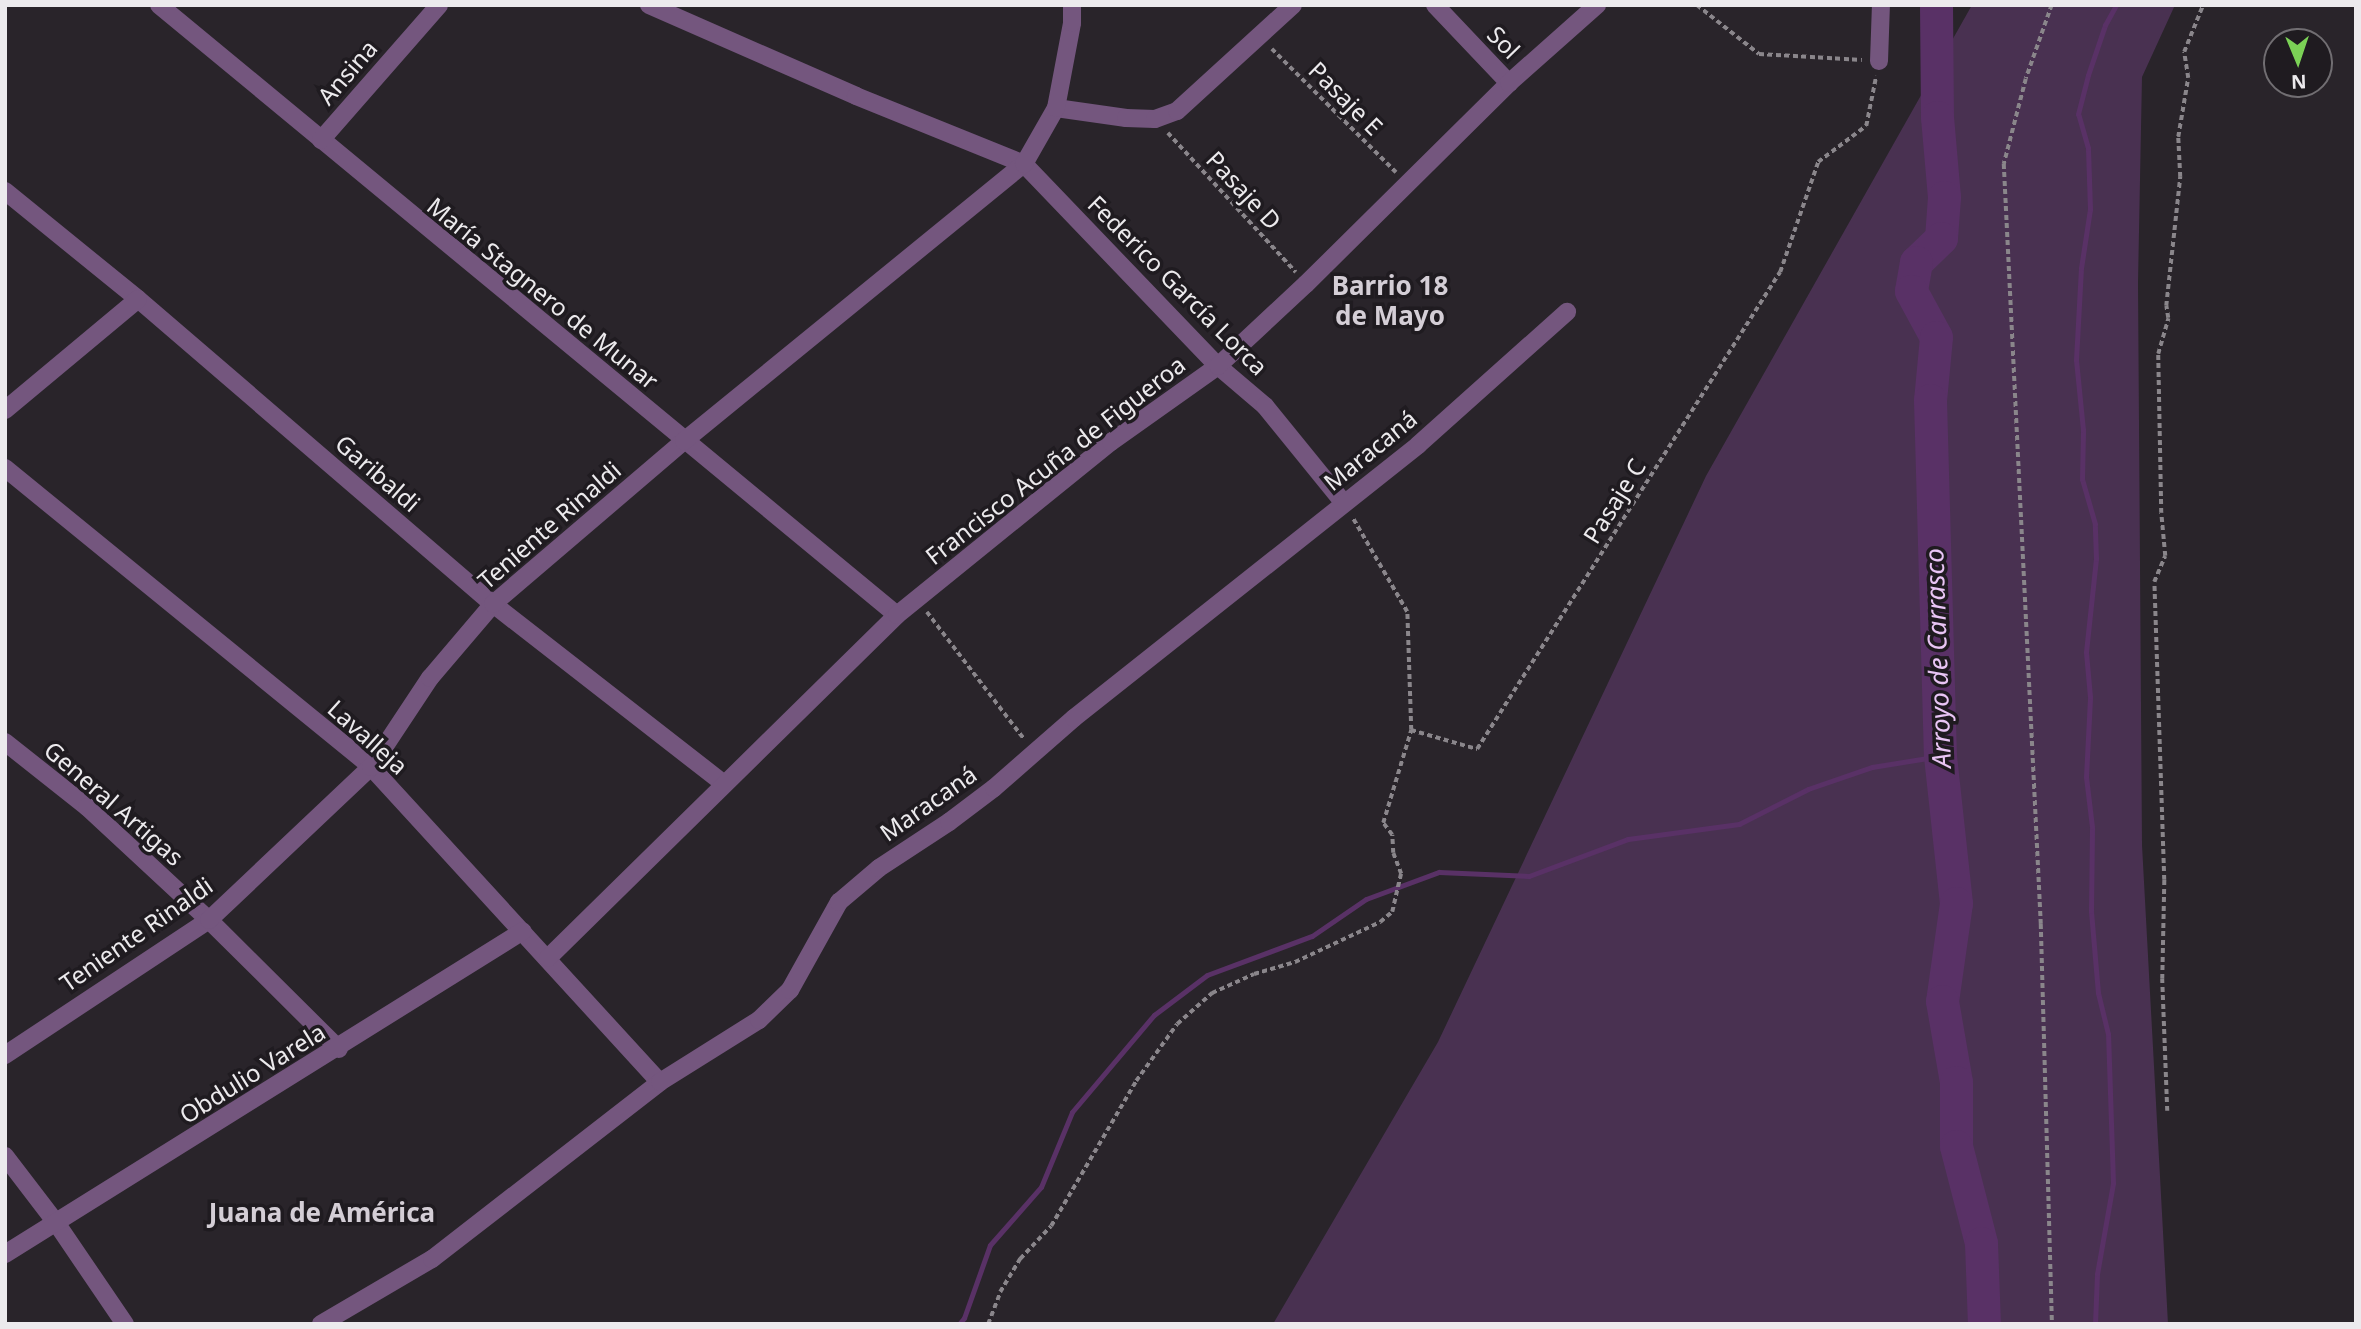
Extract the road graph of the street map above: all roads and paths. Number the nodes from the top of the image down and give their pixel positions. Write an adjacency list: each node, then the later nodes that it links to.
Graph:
1 (159, 5): 17 (street, María Stagnero de Munar)
2 (439, 5): 17 (street, Ansina)
3 (649, 5): 18 (street, Federico García Lorca)
4 (1072, 5): 15 (street, Teniente Rinaldi)
5 (1293, 5): 12 (street)
6 (1435, 5): 14 (street, Sol)
7 (1597, 5): 14 (street, Francisco Acuña de Figueroa)
8 (1697, 5): 13 (path)
9 (1881, 5): 13 (street)
10 (2052, 5): 50 (path)
11 (2203, 5): 43 (path)
12 (1261, 37): 16 (street); 19 (path, Pasaje E)
13 (1879, 61): 32 (path, Pasaje C)
14 (1509, 83): 19 (street, Francisco Acuña de Figueroa)
15 (1056, 108): 16 (street); 18 (street, Teniente Rinaldi)
16 (1155, 119): 21 (path, Pasaje D)
17 (321, 140): 26 (street, María Stagnero de Munar)
18 (1024, 164): 24 (street, Federico García Lorca); 26 (street, Teniente Rinaldi)
19 (1407, 184): 21 (street, Francisco Acuña de Figueroa)
20 (5, 191): 22 (street, Garibaldi)
21 (1306, 284): 24 (street, Francisco Acuña de Figueroa)
22 (138, 299): 25 (street); 30 (street, Garibaldi)
23 (1567, 312): 28 (street, Maracaná)
24 (1218, 366): 28 (street, Federico García Lorca); 29 (street, Francisco Acuña de Figueroa)
25 (5, 411)
26 (684, 441): 30 (street, Teniente Rinaldi); 31 (street, María Stagnero de Munar)
27 (5, 468): 35 (street, Lavalleja)
28 (1343, 502): 32 (path); 34 (street, Maracaná)
29 (917, 599): 31 (street, Francisco Acuña de Figueroa); 34 (path)
30 (493, 604): 35 (street, Teniente Rinaldi); 36 (street, Garibaldi)
31 (897, 615): 36 (street, Francisco Acuña de Figueroa)
32 (1410, 730): 49 (path)
33 (5, 742): 37 (street, General Artigas)
34 (1034, 752): 42 (street, Maracaná)
35 (370, 767): 37 (street, Teniente Rinaldi); 38 (street, Lavalleja)
36 (724, 784): 39 (street, Francisco Acuña de Figueroa)
37 (209, 920): 40 (street, General Artigas); 41 (street, Teniente Rinaldi)
38 (523, 931): 39 (street, Lavalleja); 40 (street, Obdulio Varela)
39 (548, 958): 42 (street, Lavalleja)
40 (339, 1049): 45 (street, Obdulio Varela)
41 (5, 1055)
42 (660, 1082): 48 (street, Maracaná)
43 (2167, 1111)
44 (5, 1156): 45 (street)
45 (57, 1224): 46 (street, Obdulio Varela); 47 (street)
46 (5, 1254)
47 (125, 1324)
48 (321, 1324)
49 (988, 1324)
50 (2052, 1324)

